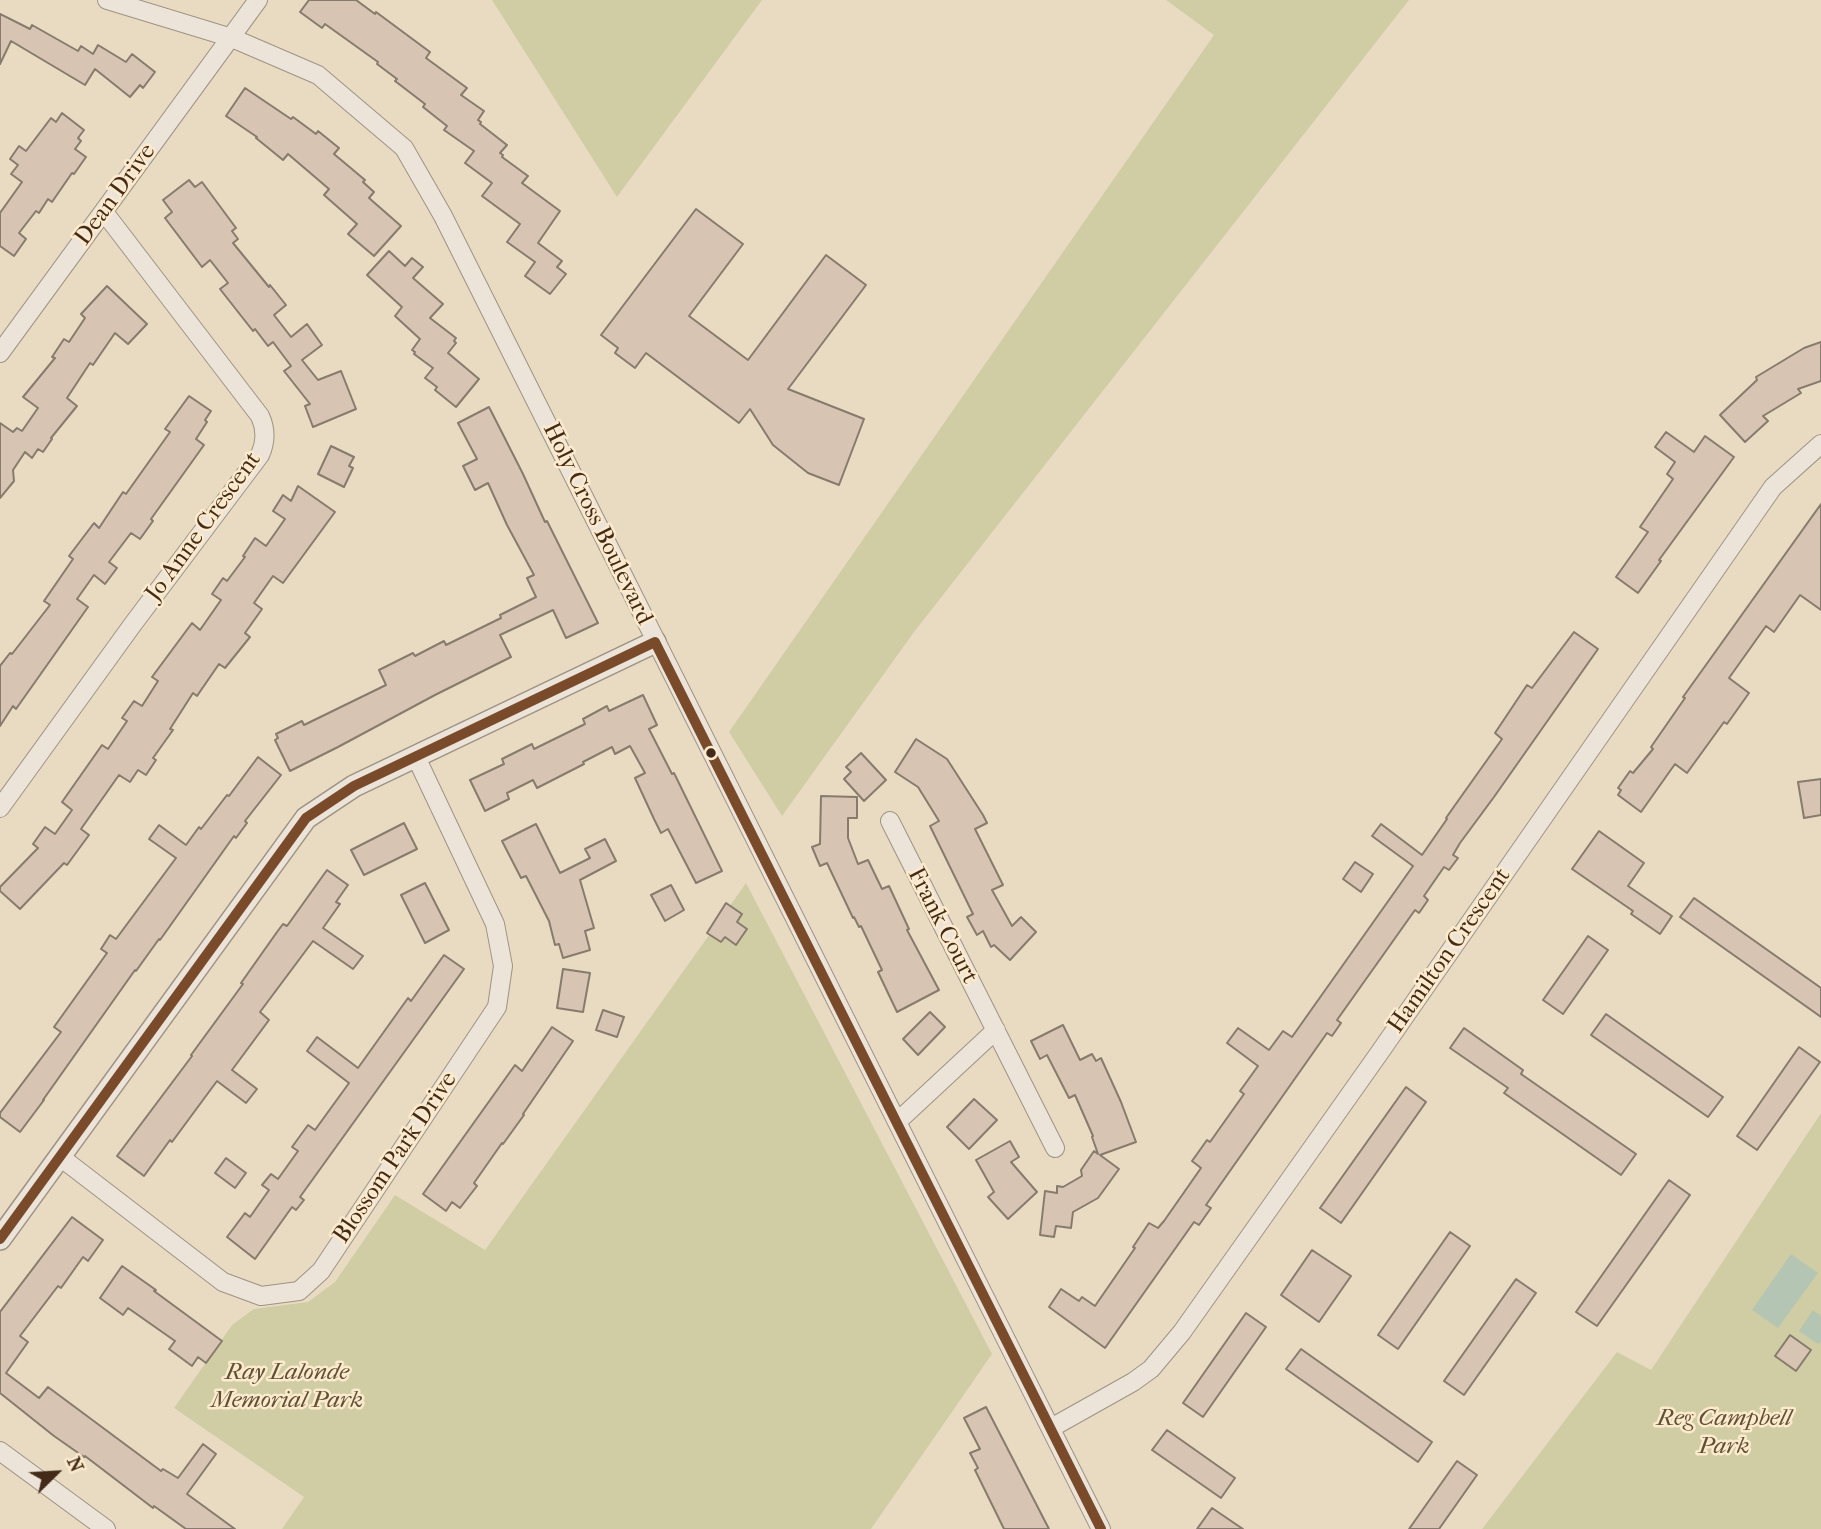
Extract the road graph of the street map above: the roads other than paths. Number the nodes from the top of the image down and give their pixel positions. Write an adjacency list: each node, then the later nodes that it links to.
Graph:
1 (107, 0): 3 (street, Holy Cross Boulevard)
2 (258, 0): 3 (street, Dean Drive)
3 (232, 38): 4 (street, Dean Drive); 7 (street, Holy Cross Boulevard)
4 (104, 212): 5 (street, Dean Drive); 9 (street, Jo Anne Crescent)
5 (0, 353)
6 (1821, 444): 16 (street, Hamilton Crescent)
7 (655, 642): 8 (street); 12 (street, Holy Cross Boulevard)
8 (416, 757): 14 (street); 14 (street, Blossom Park Drive)
9 (0, 808)
10 (890, 821): 11 (street, Frank Court)
11 (996, 1030): 12 (street); 13 (street, Frank Court)
12 (897, 1122): 16 (street, Holy Cross Boulevard)
13 (1055, 1148)
14 (59, 1156): 15 (street)
15 (0, 1239)
16 (1051, 1428): 19 (street, Holy Cross Boulevard)
17 (0, 1451): 18 (street)
18 (106, 1529)
19 (1101, 1529)

